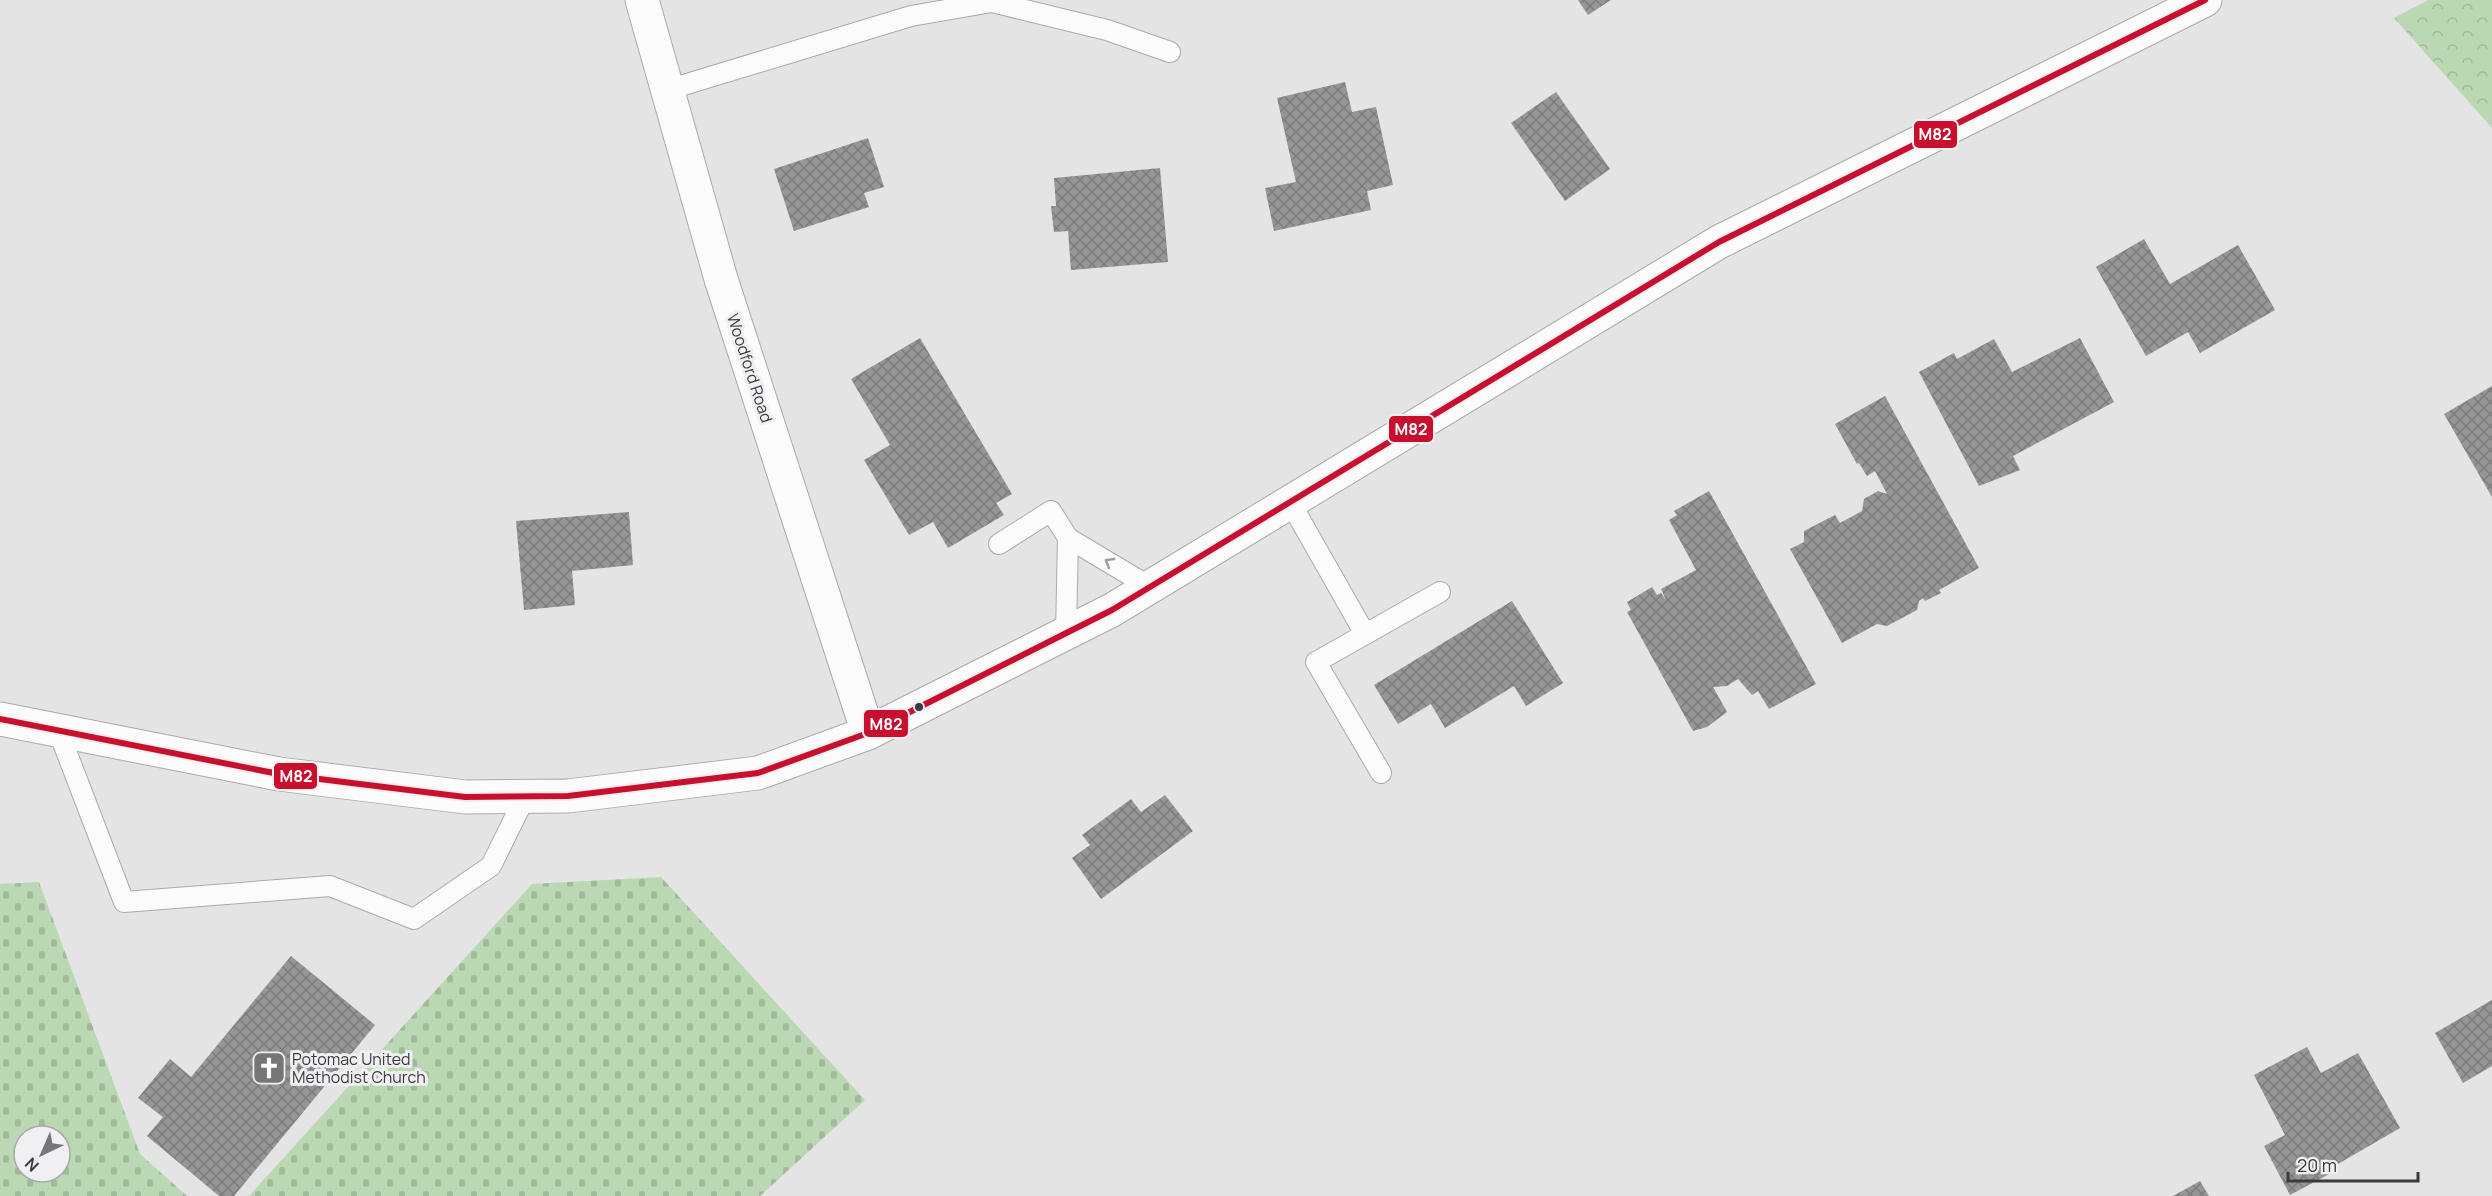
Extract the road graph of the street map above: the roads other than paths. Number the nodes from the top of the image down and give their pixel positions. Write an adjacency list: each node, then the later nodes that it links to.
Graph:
1 (642, 0): 4 (main road, Woodford Road)
2 (2205, 0): 5 (main road)
3 (1170, 52): 4 (lane)
4 (667, 90): 14 (main road, Woodford Road)
5 (1290, 502): 8 (main road); 11 (lane)
6 (1068, 538): 7 (lane); 8 (lane, one-way to 6); 10 (lane)
7 (999, 544)
8 (1150, 587): 10 (main road)
9 (1440, 592): 11 (lane)
10 (1066, 634): 14 (main road)
11 (1365, 634): 15 (lane)
12 (0, 719): 13 (main road)
13 (58, 730): 16 (main road); 16 (lane)
14 (868, 733): 16 (main road)
15 (1381, 773)
16 (525, 797)

